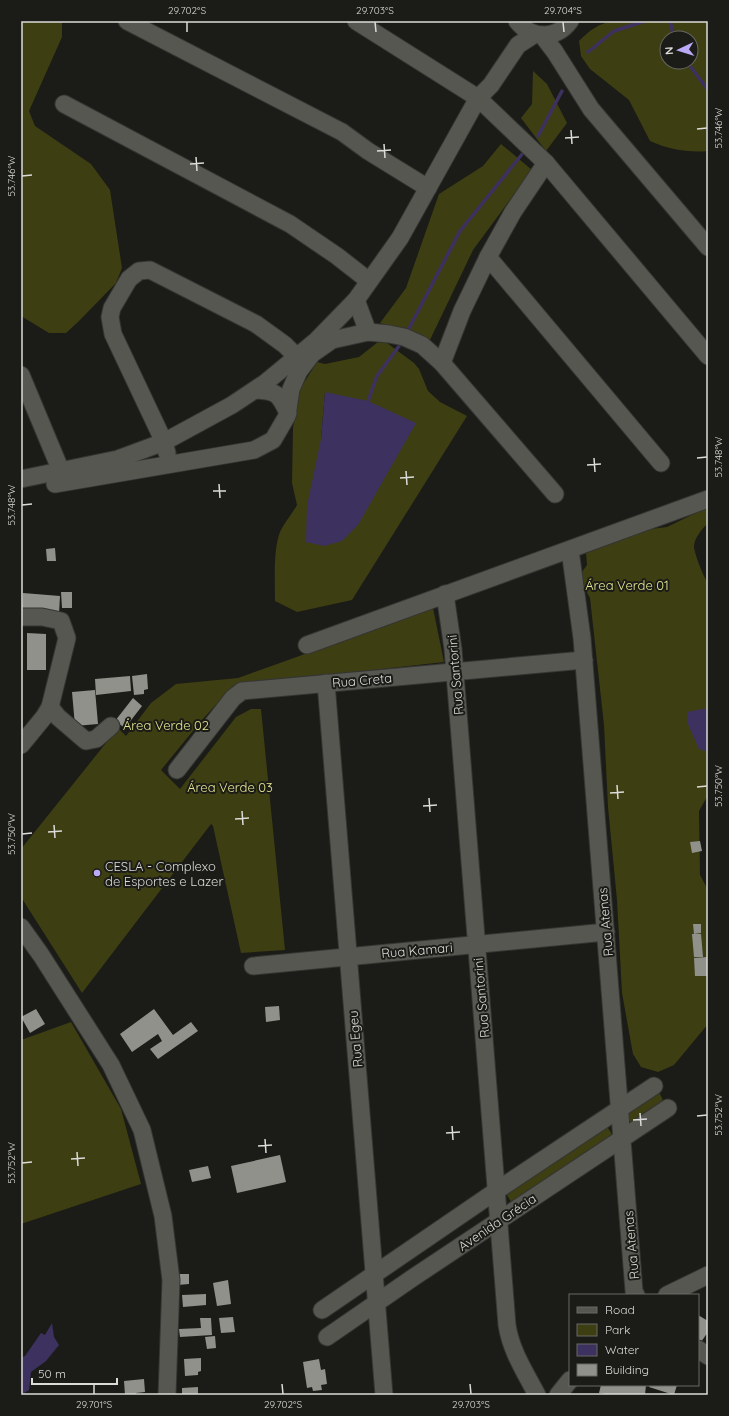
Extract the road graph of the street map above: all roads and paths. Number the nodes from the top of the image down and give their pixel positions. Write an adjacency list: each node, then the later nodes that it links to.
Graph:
1 (127, 21): 9 (street)
2 (356, 21): 6 (street)
3 (517, 21): 4 (street); 5 (street)
4 (551, 30): 5 (street); 10 (street)
5 (518, 45): 6 (street)
6 (478, 98): 8 (street); 9 (street)
7 (64, 104): 12 (street)
8 (546, 163): 11 (street); 17 (street)
9 (428, 188): 12 (street)
10 (708, 247)
11 (488, 257): 15 (street); 25 (street)
12 (369, 281): 13 (street)
13 (356, 300): 14 (street); 18 (street)
14 (368, 332): 16 (street); 22 (street)
15 (450, 340): 16 (street); 19 (street)
16 (424, 347): 19 (street)
17 (708, 356)
18 (297, 357): 21 (street); 23 (street)
19 (442, 363): 29 (street)
20 (21, 375): 26 (street)
21 (256, 390): 22 (street); 23 (street)
22 (288, 413): 24 (street)
23 (164, 442): 24 (street); 26 (street)
24 (169, 463): 28 (street)
25 (661, 463)
26 (61, 471): 27 (street)
27 (21, 479)
28 (21, 490)
29 (555, 494)
30 (708, 499): 31 (street)
31 (570, 550): 32 (street); 35 (street, Rua Atenas)
32 (446, 594): 34 (street); 36 (street, Rua Santorini)
33 (21, 617): 38 (street)
34 (307, 646)
35 (584, 660): 36 (street, Rua Creta); 43 (street, Rua Atenas)
36 (455, 671): 37 (street, Rua Creta); 44 (street, Rua Santorini)
37 (326, 683): 41 (street, Rua Creta); 45 (street, Rua Egeu)
38 (50, 707): 39 (street); 40 (street)
39 (111, 726)
40 (21, 744)
41 (177, 770)
42 (21, 927): 63 (street)
43 (606, 932): 44 (street, Rua Kamari); 49 (street, Rua Atenas)
44 (476, 944): 45 (street, Rua Kamari); 51 (street, Rua Santorini)
45 (349, 956): 46 (street, Rua Kamari); 53 (street, Rua Egeu)
46 (253, 966)
47 (654, 1086): 49 (street, Avenida Grécia)
48 (668, 1108): 50 (street, Avenida Grécia)
49 (620, 1110): 50 (street, Rua Atenas); 51 (street, Avenida Grécia)
50 (622, 1139): 52 (street, Avenida Grécia); 55 (street, Rua Atenas)
51 (496, 1191): 52 (street, Rua Santorini); 53 (street, Avenida Grécia)
52 (498, 1221): 57 (street, Avenida Grécia); 65 (street, Rua Santorini)
53 (374, 1275): 57 (street, Rua Egeu); 58 (street, Avenida Grécia)
54 (708, 1275): 56 (street)
55 (636, 1294)
56 (669, 1294)
57 (377, 1303): 59 (street, Avenida Grécia); 64 (street, Rua Egeu)
58 (322, 1310)
59 (327, 1337)
60 (699, 1350): 61 (street)
61 (708, 1356)
62 (563, 1389): 66 (street)
63 (167, 1395)
64 (384, 1395)
65 (537, 1395)
66 (543, 1395)

